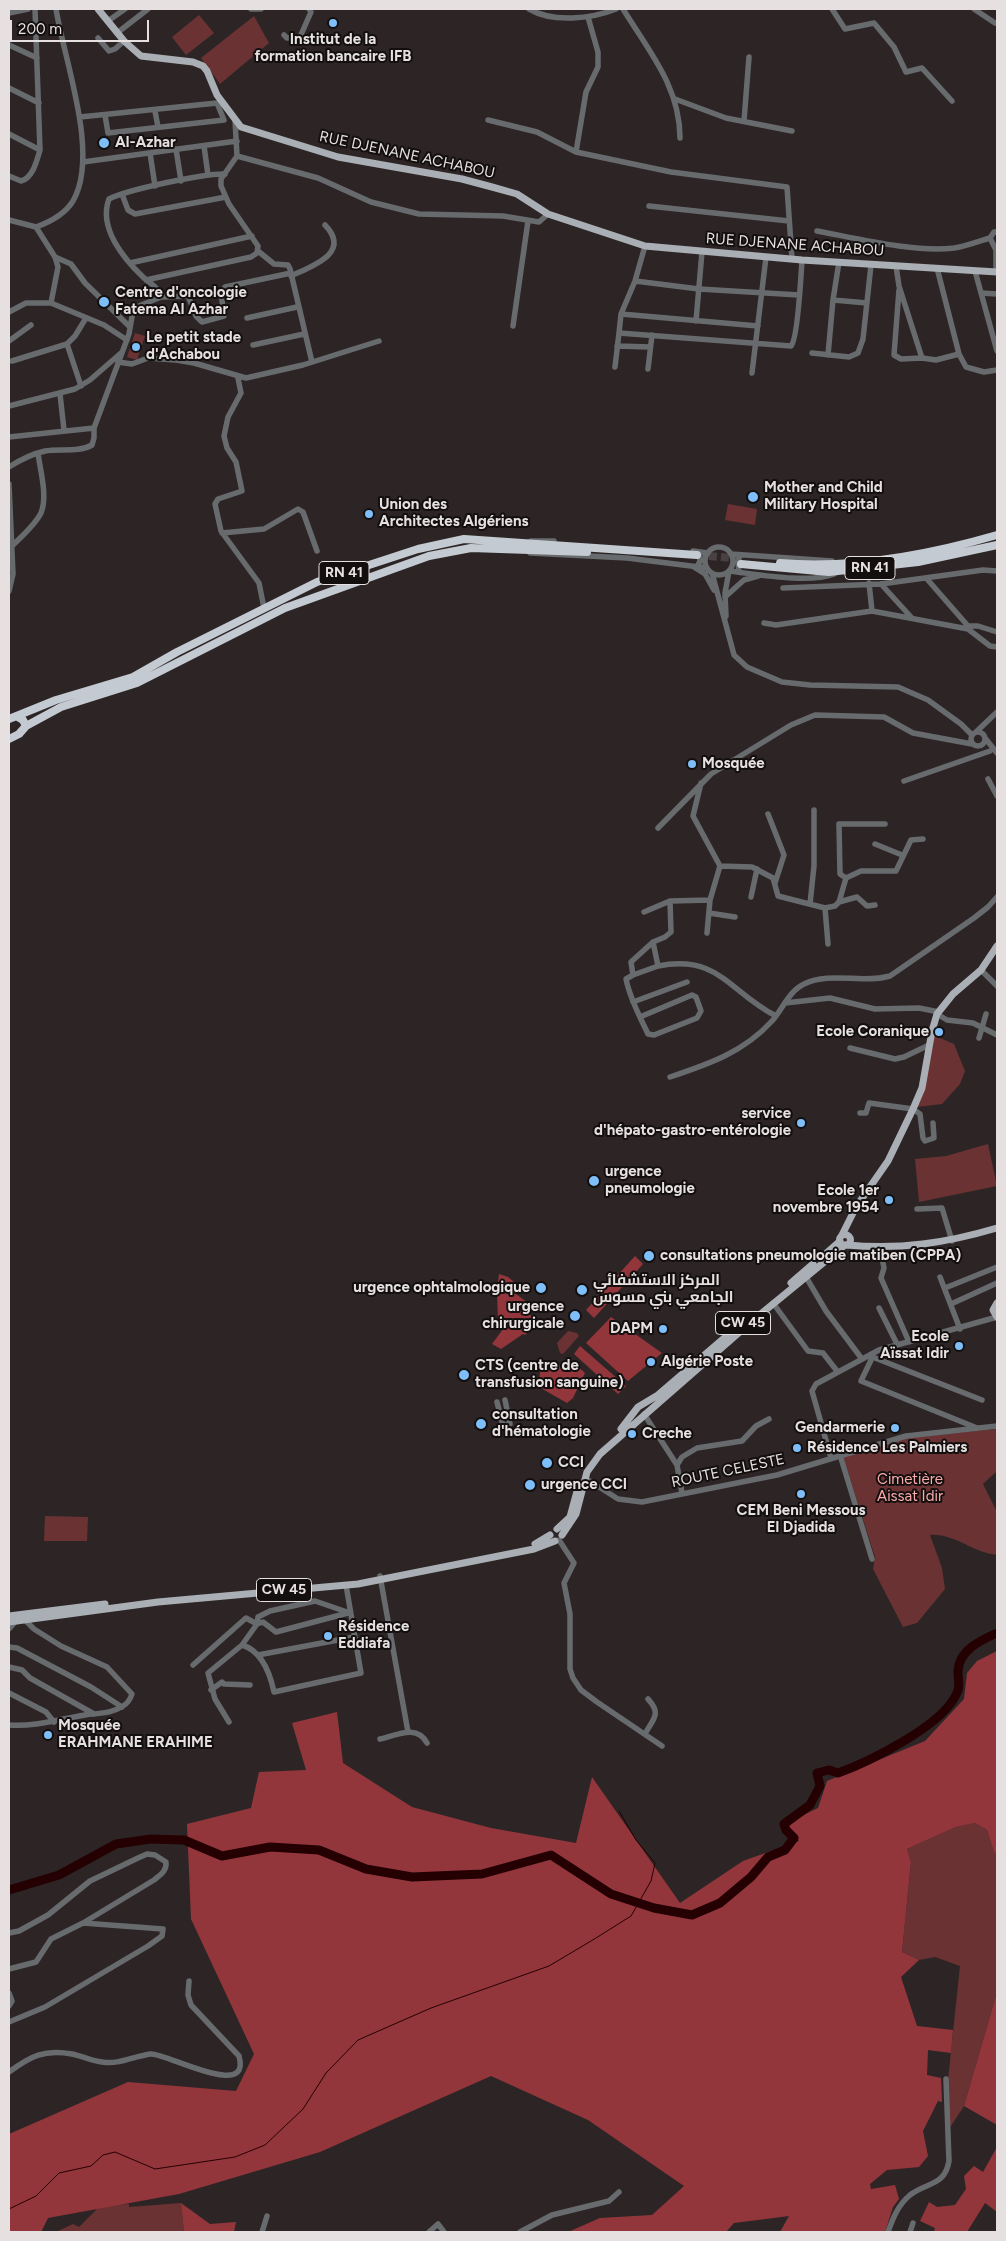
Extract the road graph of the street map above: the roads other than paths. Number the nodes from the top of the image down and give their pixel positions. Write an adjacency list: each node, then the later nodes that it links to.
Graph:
1 (28, 9): 15 (street)
2 (35, 9): 25 (street)
3 (56, 9): 32 (street)
4 (98, 9): 17 (main road, RUE DJENANE ACHABOU)
5 (124, 9): 17 (street)
6 (148, 9): 19 (street)
7 (251, 9): 8 (street)
8 (261, 9)
9 (308, 9): 20 (street)
10 (529, 9): 16 (street)
11 (616, 9): 16 (street)
12 (624, 9): 27 (street)
13 (832, 9): 28 (street)
14 (974, 9): 18 (street)
15 (9, 13)
16 (588, 17): 44 (street)
17 (108, 21): 19 (main road, RUE DJENANE ACHABOU)
18 (995, 23)
19 (118, 33): 22 (main road, RUE DJENANE ACHABOU)
20 (284, 35)
21 (98, 38): 22 (street)
22 (124, 41): 33 (main road, RUE DJENANE ACHABOU)
23 (9, 45): 25 (street)
24 (749, 57): 35 (street)
25 (37, 58): 29 (street)
26 (9, 88): 29 (street)
27 (676, 99): 35 (street); 39 (street)
28 (952, 101)
29 (39, 103): 43 (street)
30 (155, 111): 31 (street); 36 (street); 36 (street)
31 (105, 115): 32 (street); 36 (street)
32 (80, 117): 47 (street)
33 (235, 120): 40 (street); 56 (main road, RUE DJENANE ACHABOU)
34 (488, 120): 44 (street)
35 (744, 121): 37 (street)
36 (158, 127)
37 (792, 131)
38 (9, 134): 43 (street)
39 (680, 138)
40 (237, 141): 41 (street); 46 (street)
41 (204, 146): 42 (street); 49 (street)
42 (176, 149): 45 (street); 51 (street)
43 (40, 150): 50 (street)
44 (576, 152): 59 (street)
45 (150, 153): 47 (street); 52 (street)
46 (237, 156): 48 (street); 58 (street)
47 (83, 162): 61 (street)
48 (225, 174): 49 (street); 54 (street)
49 (208, 175): 51 (street)
50 (9, 176)
51 (182, 180): 52 (street)
52 (155, 186): 53 (street)
53 (122, 194): 54 (street); 74 (street)
54 (226, 197): 64 (street)
55 (649, 206): 59 (street)
56 (548, 214): 58 (street); 66 (main road, RUE DJENANE ACHABOU)
57 (9, 220): 61 (street)
58 (528, 221): 101 (street)
59 (789, 221): 72 (street)
60 (326, 225): 81 (street)
61 (36, 227): 70 (street)
62 (817, 231): 65 (street)
63 (997, 232): 65 (street)
64 (252, 236): 68 (street); 74 (street)
65 (990, 238): 67 (street)
66 (645, 246): 69 (main road, RUE DJENANE ACHABOU); 83 (street)
67 (997, 250): 80 (street)
68 (258, 251): 81 (street); 82 (street)
69 (702, 252): 71 (main road, RUE DJENANE ACHABOU); 85 (street)
70 (55, 257): 92 (street); 104 (street)
71 (766, 257): 72 (main road, RUE DJENANE ACHABOU); 86 (street)
72 (792, 259): 73 (main road, RUE DJENANE ACHABOU)
73 (802, 260): 75 (main road, RUE DJENANE ACHABOU); 89 (street)
74 (130, 262): 82 (street)
75 (839, 262): 76 (main road, RUE DJENANE ACHABOU); 91 (street)
76 (871, 265): 77 (main road, RUE DJENANE ACHABOU); 93 (street)
77 (896, 266): 78 (main road, RUE DJENANE ACHABOU); 84 (street)
78 (937, 268): 79 (main road, RUE DJENANE ACHABOU); 120 (street)
79 (975, 271): 80 (main road, RUE DJENANE ACHABOU); 87 (street)
80 (997, 272)
81 (291, 274): 90 (street); 94 (street)
82 (146, 280): 90 (street)
83 (635, 281): 85 (street); 96 (street)
84 (899, 286): 122 (street); 122 (street)
85 (699, 289): 86 (street); 99 (street)
86 (763, 293): 89 (street); 102 (street)
87 (981, 293): 88 (street); 103 (street)
88 (997, 294)
89 (799, 295): 113 (street)
90 (161, 297): 104 (street)
91 (833, 300): 93 (street); 121 (street)
92 (51, 303): 95 (street); 97 (street)
93 (867, 303): 121 (street)
94 (297, 307): 98 (street); 107 (street)
95 (9, 312)
96 (621, 314): 99 (street); 106 (street)
97 (86, 318): 109 (street); 112 (street)
98 (247, 318)
99 (696, 321): 102 (street)
100 (31, 325): 110 (street)
101 (513, 326)
102 (758, 326): 113 (street)
103 (990, 326): 105 (street); 117 (street)
104 (130, 327): 109 (street)
105 (997, 327)
106 (619, 333): 108 (street); 115 (street)
107 (304, 334): 114 (street); 125 (street)
108 (652, 335): 113 (street); 116 (street)
109 (127, 340): 118 (street)
110 (9, 341)
111 (379, 341): 125 (street)
112 (67, 344): 123 (street); 131 (street)
113 (756, 345): 129 (street)
114 (252, 346)
115 (618, 346): 116 (street); 126 (street)
116 (650, 347): 127 (street)
117 (997, 351)
118 (121, 353): 124 (street); 131 (street)
119 (812, 353): 121 (street)
120 (959, 354): 122 (street); 128 (street)
121 (828, 355)
122 (922, 358)
123 (12, 361)
124 (118, 362): 130 (street); 134 (street)
125 (312, 362): 130 (street)
126 (615, 367)
127 (648, 369)
128 (997, 370)
129 (752, 373)
130 (238, 378): 141 (street)
131 (81, 386): 132 (street)
132 (60, 394): 133 (street); 135 (street)
133 (9, 406)
134 (94, 428): 135 (street); 137 (street)
135 (64, 430): 136 (street)
136 (9, 437)
137 (38, 453): 138 (street); 144 (street)
138 (9, 468)
139 (9, 484): 144 (street)
140 (997, 529): 143 (highway)
141 (222, 533): 147 (street); 166 (street)
142 (997, 535): 143 (highway, RN 41)
143 (963, 543): 152 (highway, RN 41)
144 (12, 546): 163 (street)
145 (521, 546): 150 (highway, RN 41); 150 (street); 153 (highway, RN 41); 167 (highway, RN 41)
146 (997, 546): 152 (highway, RN 41)
147 (317, 551)
148 (708, 553): 149 (street); 150 (street); 154 (street)
149 (731, 554): 151 (street); 155 (street)
150 (696, 560): 154 (street); 164 (street)
151 (741, 563): 152 (highway, RN 41); 155 (street); 158 (street)
152 (843, 567): 158 (street)
153 (356, 568): 166 (highway, RN 41); 167 (highway)
154 (707, 568): 157 (street)
155 (729, 571): 157 (street); 165 (street)
156 (997, 571): 159 (street)
157 (712, 573): 164 (street)
158 (761, 575): 165 (street)
159 (927, 579): 161 (street); 171 (street)
160 (870, 583): 161 (street); 162 (street); 168 (street)
161 (881, 584): 169 (street)
162 (783, 588)
163 (9, 591)
164 (718, 597): 172 (street)
165 (725, 597): 172 (street)
166 (264, 608): 176 (highway, RN 41)
167 (285, 608): 177 (highway, RN 41)
168 (872, 611): 169 (street); 170 (street)
169 (911, 617): 171 (street)
170 (764, 623)
171 (968, 627): 173 (street); 174 (street)
172 (727, 629): 178 (street)
173 (997, 632)
174 (997, 647)
175 (997, 712): 178 (street); 179 (street)
176 (12, 717): 177 (highway)
177 (26, 726): 180 (highway)
178 (976, 733): 179 (street); 181 (street)
179 (985, 737): 182 (street); 184 (street)
180 (9, 739)
181 (972, 744): 182 (street); 187 (street)
182 (979, 747): 183 (street)
183 (990, 750): 184 (street); 186 (street)
184 (997, 753)
185 (988, 779): 188 (street)
186 (904, 781)
187 (701, 783): 192 (street); 196 (street)
188 (997, 796)
189 (814, 810): 205 (street)
190 (768, 814): 199 (street)
191 (885, 824): 198 (street)
192 (658, 828)
193 (923, 838): 195 (street)
194 (875, 844): 195 (street)
195 (902, 855): 198 (street)
196 (720, 866): 197 (street); 202 (street)
197 (758, 869): 199 (street); 200 (street)
198 (846, 878): 204 (street)
199 (775, 883): 205 (street)
200 (751, 897)
201 (997, 897): 223 (street)
202 (710, 900): 203 (street); 209 (street)
203 (670, 901): 208 (street); 212 (street)
204 (839, 902): 206 (street); 207 (street)
205 (810, 904): 207 (street)
206 (875, 905)
207 (825, 908): 213 (street)
208 (644, 912)
209 (709, 913): 210 (street); 211 (street)
210 (735, 917)
211 (708, 933)
212 (653, 942): 217 (street); 219 (street)
213 (828, 944)
214 (997, 946): 215 (main road)
215 (992, 953): 216 (street); 218 (main road)
216 (997, 960)
217 (658, 966): 219 (street); 226 (street)
218 (981, 970): 221 (street); 224 (main road)
219 (633, 974): 222 (street)
220 (687, 982): 222 (street)
221 (997, 986)
222 (633, 1002): 227 (street)
223 (785, 1003): 224 (street); 226 (street)
224 (938, 1013): 228 (street); 231 (main road)
225 (986, 1014): 228 (street)
226 (776, 1016): 233 (street)
227 (640, 1017): 227 (street)
228 (984, 1027): 229 (street); 230 (street)
229 (997, 1035)
230 (980, 1038)
231 (929, 1045): 232 (street); 234 (main road)
232 (850, 1048)
233 (670, 1076)
234 (913, 1109): 235 (street); 236 (street); 239 (main road)
235 (860, 1113)
236 (933, 1123)
237 (916, 1209): 240 (street)
238 (997, 1228): 240 (main road)
239 (845, 1241): 241 (main road); 243 (main road, CW 45); 261 (main road, CW 45)
240 (952, 1241): 241 (main road)
241 (880, 1248): 253 (street)
242 (997, 1267): 246 (street)
243 (806, 1277): 248 (main road, CW 45); 256 (street)
244 (940, 1277): 246 (street)
245 (997, 1283): 249 (street)
246 (945, 1288): 249 (street)
247 (997, 1303): 251 (main road)
248 (773, 1304): 257 (street); 261 (main road, CW 45)
249 (951, 1304): 252 (street)
250 (879, 1308): 254 (street)
251 (996, 1315): 252 (street)
252 (960, 1329): 253 (street)
253 (909, 1342): 254 (street)
254 (897, 1344): 255 (street)
255 (871, 1357): 256 (street); 259 (street); 265 (street)
256 (862, 1359): 257 (street)
257 (837, 1371): 267 (street)
258 (505, 1400): 260 (street)
259 (982, 1400)
260 (498, 1402)
261 (648, 1405): 262 (main road, CW 45)
262 (640, 1414): 268 (street); 269 (main road, CW 45); 271 (main road)
263 (770, 1419): 268 (street)
264 (997, 1426): 265 (street, ROUTE CELESTE)
265 (979, 1429): 266 (street, ROUTE CELESTE)
266 (840, 1455): 267 (street, ROUTE CELESTE); 272 (street)
267 (831, 1458): 270 (street, ROUTE CELESTE)
268 (677, 1465): 270 (street)
269 (585, 1478): 270 (street, ROUTE CELESTE); 271 (main road, CW 45)
270 (682, 1494)
271 (557, 1536): 273 (main road, CW 45); 295 (street)
272 (872, 1559)
273 (380, 1578): 274 (main road, CW 45); 277 (main road); 294 (street)
274 (346, 1585): 275 (street); 277 (main road, CW 45)
275 (350, 1613): 278 (street); 278 (street); 279 (street)
276 (9, 1616): 277 (main road)
277 (17, 1622): 289 (street)
278 (257, 1624): 280 (street); 283 (street)
279 (354, 1637): 282 (street); 282 (street)
280 (242, 1645): 282 (street); 286 (street)
281 (9, 1647): 289 (street)
282 (258, 1655)
283 (192, 1665)
284 (9, 1667): 290 (street)
285 (250, 1685): 286 (street)
286 (211, 1690): 292 (street)
287 (9, 1693): 291 (street)
288 (648, 1699): 295 (street)
289 (122, 1707): 290 (street)
290 (95, 1715): 291 (street)
291 (54, 1722): 293 (street)
292 (230, 1722)
293 (9, 1725)
294 (408, 1732): 296 (street); 297 (street)
295 (644, 1734): 298 (street)
296 (380, 1739)
297 (427, 1743)
298 (662, 1746)
299 (83, 1923): 300 (street); 301 (street); 305 (street)
300 (9, 1933)
301 (9, 1969)
302 (188, 1981): 306 (street)
303 (9, 1992): 304 (street)
304 (9, 2006)
305 (9, 2022)
306 (9, 2072)
307 (946, 2079): 315 (street)
308 (619, 2192): 314 (street)
309 (267, 2216): 311 (street)
310 (913, 2223): 316 (street)
311 (262, 2232)
312 (429, 2232): 313 (street)
313 (444, 2232)
314 (520, 2232)
315 (888, 2232)
316 (910, 2232)

